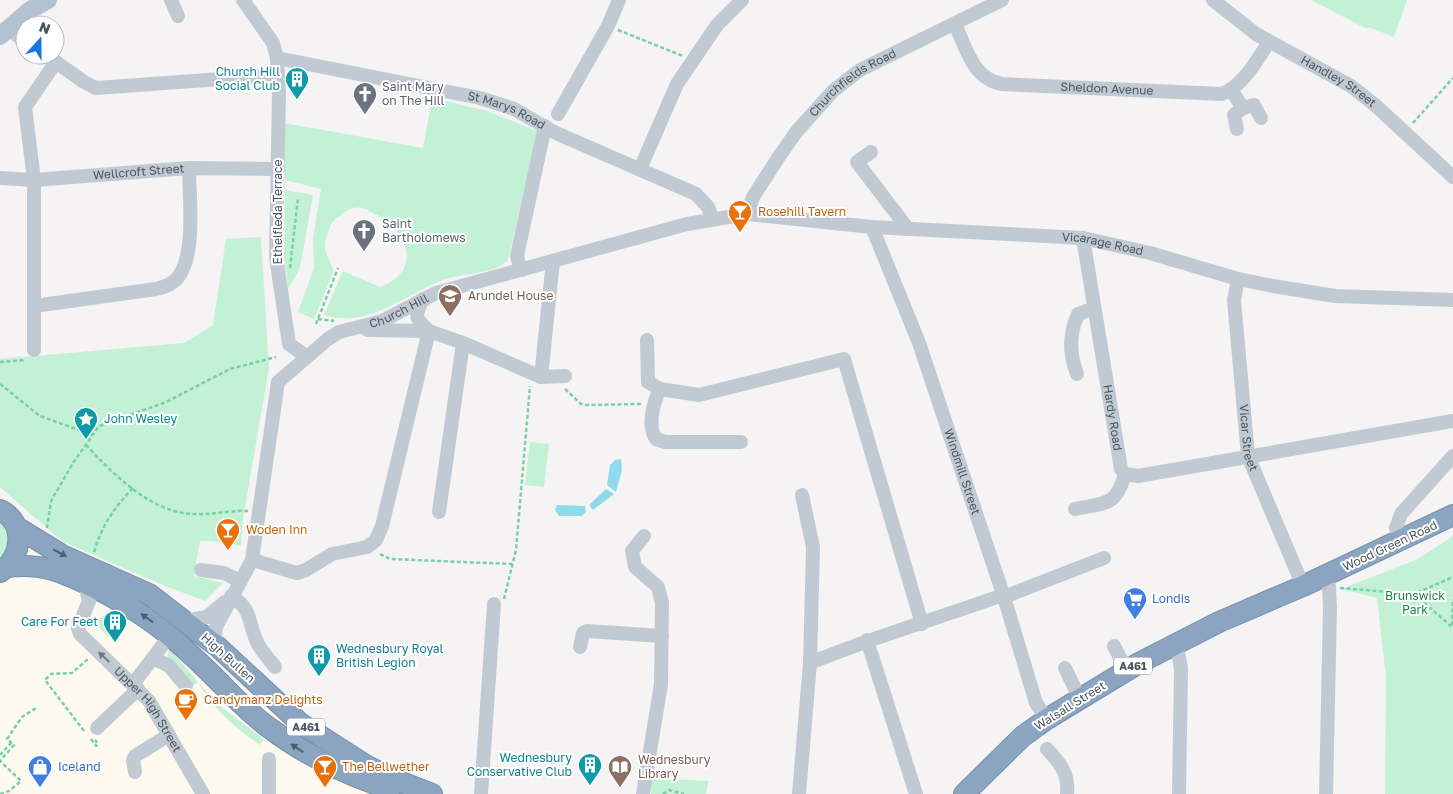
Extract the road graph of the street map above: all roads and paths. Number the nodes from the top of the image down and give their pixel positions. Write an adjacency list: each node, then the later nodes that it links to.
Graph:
1 (48, 0): 11 (main road)
2 (171, 0): 8 (street)
3 (243, 0): 13 (street, Ethelfleda Terrace)
4 (619, 0): 10 (street)
5 (742, 0): 14 (street)
6 (1002, 0): 9 (street, Churchfields Road)
7 (1213, 0): 12 (street, Handley Street)
8 (178, 16)
9 (955, 24): 19 (street, Sheldon Avenue); 34 (street, Churchfields Road)
10 (608, 26): 14 (path); 21 (street)
11 (4, 32)
12 (1269, 42): 19 (street); 25 (street, Handley Street)
13 (277, 58): 17 (street, Ethelfleda Terrace); 23 (street, St Marys Road)
14 (693, 60): 29 (street)
15 (47, 65): 32 (street)
16 (61, 65): 17 (street)
17 (278, 75): 28 (street, Ethelfleda Terrace)
18 (1453, 78): 25 (path)
19 (1232, 90): 20 (street)
20 (1243, 108): 22 (street); 24 (street)
21 (558, 114)
22 (1262, 118)
23 (546, 126): 29 (street, St Marys Road); 41 (street)
24 (1238, 129)
25 (1405, 132): 30 (street, Handley Street)
26 (871, 152): 37 (street)
27 (189, 168): 28 (street, Wellcroft Street); 32 (street, Wellcroft Street); 46 (street)
28 (278, 169): 56 (street, Ethelfleda Terrace)
29 (640, 169): 35 (street, St Marys Road)
30 (1453, 177)
31 (0, 178): 32 (street, Wellcroft Street)
32 (34, 180): 46 (street)
33 (298, 198): 42 (path)
34 (747, 214): 35 (street, Church Hill); 36 (street, Vicarage Road)
35 (712, 218): 39 (street, Church Hill)
36 (872, 227): 37 (street, Vicarage Road); 95 (street, Windmill Street)
37 (908, 229): 38 (street, Vicarage Road)
38 (1083, 238): 43 (street, Vicarage Road); 47 (street, Hardy Road)
39 (553, 261): 41 (street, Church Hill); 59 (street)
40 (338, 268): 48 (path)
41 (521, 270): 44 (street, Church Hill)
42 (289, 272)
43 (1238, 279): 45 (street, Vicarage Road); 67 (street, Vicar Street)
44 (423, 299): 50 (street, Church Hill); 51 (street)
45 (1453, 300)
46 (34, 306): 54 (street)
47 (1094, 308): 58 (street); 69 (street, Hardy Road)
48 (318, 319): 49 (path); 50 (path)
49 (316, 324)
50 (338, 327): 51 (street); 56 (street, Church Hill)
51 (429, 331): 53 (street); 81 (street)
52 (647, 340): 62 (street)
53 (463, 343): 59 (street); 75 (street)
54 (34, 350): 57 (path)
55 (276, 356): 64 (path)
56 (307, 356): 84 (street, Church Hill)
57 (0, 362)
58 (1077, 374)
59 (536, 375): 60 (street); 85 (path)
60 (565, 376)
61 (0, 384): 64 (path)
62 (660, 389): 65 (street); 98 (street)
63 (1453, 422): 67 (street)
64 (93, 435): 66 (path)
65 (741, 442)
66 (86, 445): 70 (path); 78 (path)
67 (1248, 456): 69 (street); 92 (street, Vicar Street)
68 (1453, 456): 80 (street)
69 (1125, 474): 73 (street)
70 (133, 488): 74 (path); 82 (path)
71 (802, 495): 109 (street)
72 (1, 509): 77 (highway, A461)
73 (1074, 509)
74 (252, 511)
75 (439, 512)
76 (1453, 515): 80 (highway, Wood Green Road / A461)
77 (18, 528): 86 (highway); 99 (highway, High Bullen / A461, one-way to 99)
78 (46, 530)
79 (644, 536): 100 (street)
80 (1401, 542): 90 (highway, Wood Green Road / A461)
81 (368, 547): 84 (street); 85 (path)
82 (93, 555)
83 (1104, 558): 95 (street)
84 (252, 560): 89 (street, Church Hill)
85 (512, 564): 97 (path)
86 (4, 570): 91 (highway, High Bullen)
87 (201, 570): 89 (street)
88 (1453, 578): 93 (path)
89 (240, 581): 94 (street, Church Hill)
90 (1328, 582): 92 (highway, Walsall Street / A461); 93 (path); 142 (street)
91 (85, 583): 113 (street, Upper High Street, one-way to 91); 117 (highway, High Bullen, one-way to 91)
92 (1304, 586): 102 (highway, Walsall Street / A461)
93 (1414, 594): 96 (path)
94 (231, 596): 99 (street, Church Hill); 106 (street, Church Hill); 110 (street)
95 (1004, 596): 98 (street); 118 (street, Windmill Street)
96 (1453, 599)
97 (499, 604): 133 (street)
98 (922, 624): 101 (street)
99 (191, 626): 106 (highway, High Bullen / A461); 117 (highway)
100 (662, 636): 104 (street); 134 (street)
101 (867, 640): 109 (street); 138 (street)
102 (1174, 645): 112 (highway, Walsall Street / A461); 141 (street)
103 (162, 646): 108 (street)
104 (580, 646)
105 (1114, 646): 112 (street)
106 (218, 647): 120 (highway, High Bullen / A461)
107 (89, 658): 119 (path)
108 (153, 658): 113 (street); 114 (street)
109 (810, 664): 137 (street)
110 (275, 667)
111 (1065, 668): 115 (street)
112 (1127, 671): 115 (highway, Walsall Street / A461)
113 (135, 686): 119 (street); 121 (street, Upper High Street)
114 (186, 686)
115 (1080, 699): 118 (highway, Walsall Street / A461)
116 (36, 708): 122 (path)
117 (248, 709): 127 (highway, High Bullen, one-way to 117)
118 (1047, 718): 139 (highway, Walsall Street / A461)
119 (98, 728)
120 (313, 732): 127 (street); 132 (highway, High Bullen / A461)
121 (169, 735): 126 (street); 129 (street, Upper High Street)
122 (11, 742): 124 (path); 128 (path)
123 (1048, 749): 140 (street)
124 (0, 755)
125 (269, 759): 130 (street)
126 (135, 772)
127 (374, 789): 131 (highway, High Bullen)
128 (0, 794)
129 (203, 794)
130 (269, 794)
131 (406, 794)
132 (432, 794)
133 (481, 794)
134 (643, 794)
135 (663, 794): 136 (path)
136 (684, 794)
137 (800, 794)
138 (916, 794)
139 (964, 794)
140 (1068, 794)
141 (1179, 794)
142 (1326, 794)

